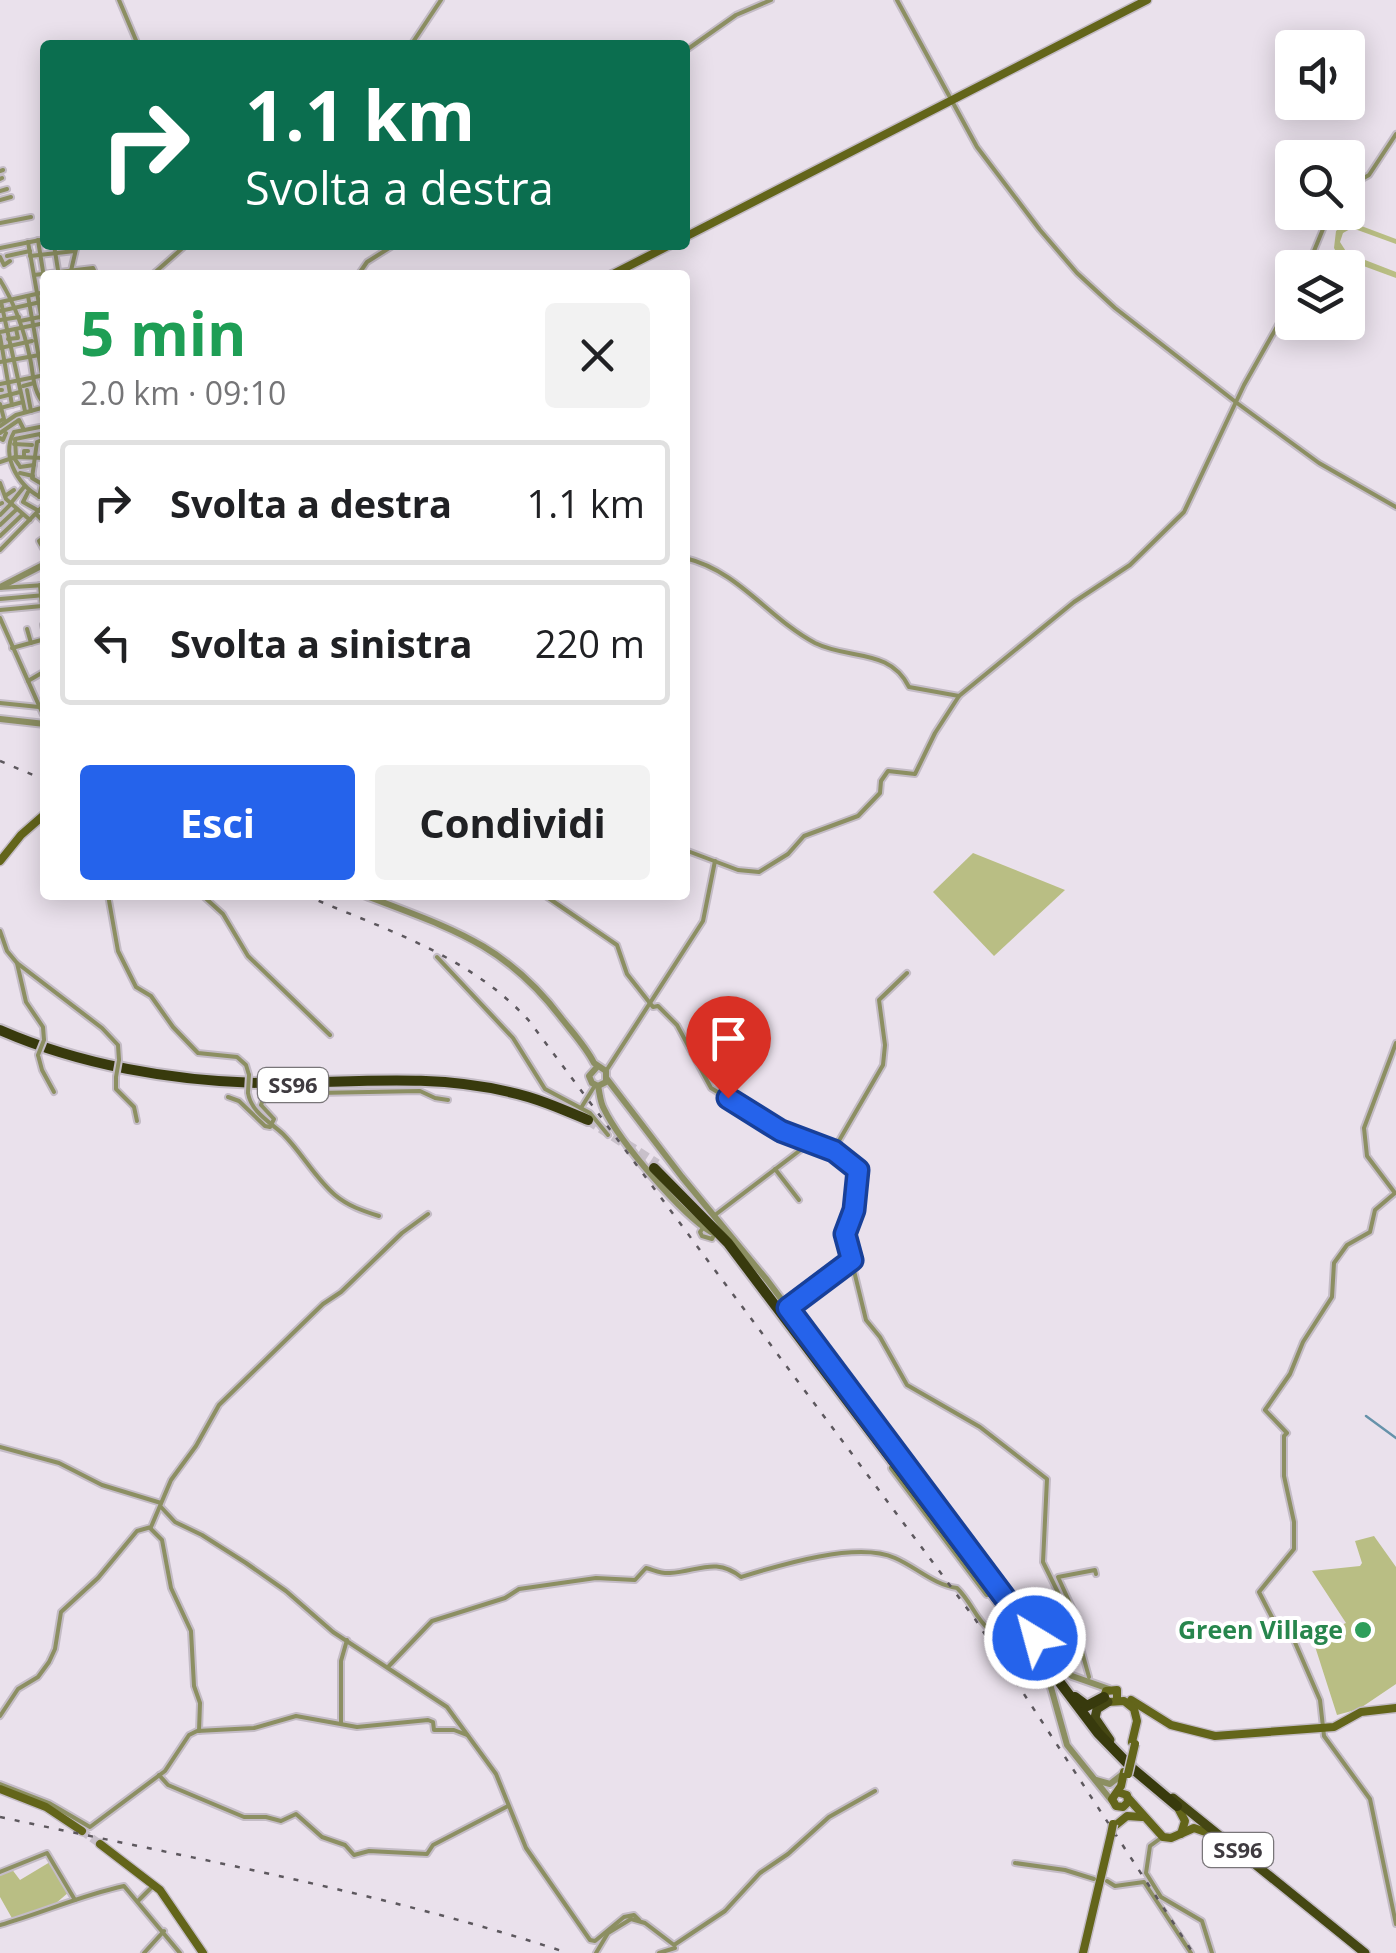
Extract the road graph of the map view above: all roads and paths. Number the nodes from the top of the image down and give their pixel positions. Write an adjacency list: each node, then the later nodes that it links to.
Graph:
1 (119, 0): 6 (street)
2 (441, 0): 7 (street)
3 (771, 0): 8 (street)
4 (897, 0): 9 (street)
5 (1147, 0): 9 (main road)
6 (136, 40)
7 (414, 40)
8 (690, 48)
9 (952, 100): 18 (main road); 76 (street)
10 (1396, 134): 11 (street)
11 (1365, 177)
12 (7, 189): 13 (street)
13 (0, 191)
14 (12, 197): 15 (street)
15 (0, 200)
16 (31, 217): 17 (street)
17 (0, 223)
18 (690, 234)
19 (40, 240): 20 (street)
20 (28, 242): 21 (street); 29 (street)
21 (1, 247): 32 (street)
22 (41, 250): 30 (street)
23 (55, 250): 28 (street)
24 (68, 250): 28 (street)
25 (180, 250): 35 (street)
26 (386, 250): 36 (street)
27 (660, 250): 37 (main road)
28 (56, 253): 30 (street); 34 (street)
29 (30, 254): 30 (street); 32 (street); 39 (street)
30 (40, 255): 33 (street)
31 (0, 258): 32 (street)
32 (9, 258)
33 (42, 270)
34 (58, 270)
35 (158, 270)
36 (362, 270)
37 (621, 270)
38 (40, 275): 39 (street)
39 (34, 276): 42 (street)
40 (1, 283): 44 (street)
41 (40, 293): 42 (street)
42 (37, 294): 43 (street); 45 (street)
43 (28, 296): 44 (street); 48 (street)
44 (12, 299): 46 (street); 49 (street)
45 (40, 299)
46 (0, 302): 50 (street)
47 (40, 302): 48 (street)
48 (30, 305): 49 (street); 53 (street)
49 (16, 308): 50 (street); 55 (street)
50 (1, 311): 54 (street)
51 (40, 317): 53 (street)
52 (40, 317): 53 (street)
53 (32, 319): 55 (street); 55 (street); 60 (street)
54 (2, 320): 55 (street); 57 (street)
55 (19, 322): 57 (street); 60 (street); 61 (street)
56 (1275, 330): 76 (street)
57 (2, 333): 59 (street); 63 (street)
58 (40, 337): 60 (street)
59 (8, 339): 61 (street); 62 (street)
60 (32, 339): 61 (street); 64 (street); 65 (street)
61 (19, 344): 62 (street)
62 (10, 346): 63 (street); 66 (street)
63 (1, 348): 67 (street)
64 (39, 351): 65 (street)
65 (30, 356): 66 (street); 70 (street)
66 (13, 360): 67 (street); 69 (street)
67 (2, 362): 72 (street)
68 (40, 377): 70 (street)
69 (18, 380): 70 (street); 71 (street); 72 (street)
70 (33, 380): 71 (street); 74 (street)
71 (23, 389): 73 (street); 75 (street); 79 (street)
72 (1, 394): 73 (street); 73 (street); 78 (street); 81 (street)
73 (10, 394): 78 (street)
74 (40, 395)
75 (23, 402): 78 (street); 79 (street)
76 (1236, 403): 100 (street); 131 (street)
77 (40, 407): 79 (street)
78 (13, 409): 79 (street); 81 (street)
79 (28, 411)
80 (40, 430): 82 (street)
81 (3, 431): 82 (street); 82 (street); 91 (street)
82 (20, 431): 84 (street)
83 (40, 434): 84 (street)
84 (18, 438): 85 (street)
85 (14, 444): 89 (street); 90 (street)
86 (40, 447): 90 (street)
87 (40, 455): 90 (street)
88 (40, 455): 90 (street)
89 (19, 457): 90 (street); 90 (street); 91 (street); 93 (street)
90 (33, 459): 93 (street); 93 (street); 95 (street)
91 (8, 464): 92 (street); 93 (street)
92 (0, 466)
93 (19, 473): 97 (street); 98 (street)
94 (0, 482): 97 (street)
95 (40, 483): 98 (street)
96 (14, 490): 97 (street)
97 (3, 493): 99 (street)
98 (38, 498): 99 (street); 102 (street); 102 (street)
99 (11, 503): 101 (street); 104 (street)
100 (1396, 506)
101 (17, 509): 103 (street); 107 (street)
102 (38, 512): 105 (street); 106 (street)
103 (24, 514): 106 (street); 108 (street)
104 (0, 515)
105 (40, 517)
106 (30, 520): 109 (street)
107 (0, 525)
108 (0, 536)
109 (0, 550)
110 (690, 560): 131 (street)
111 (40, 567): 115 (street)
112 (40, 585): 113 (street)
113 (28, 586): 114 (street); 117 (street)
114 (16, 587): 115 (street); 118 (street)
115 (1, 588): 119 (street)
116 (40, 595): 117 (street)
117 (29, 596): 118 (street); 121 (street)
118 (18, 598): 119 (street); 122 (street)
119 (2, 599)
120 (40, 606): 121 (street)
121 (30, 607): 122 (street)
122 (19, 608): 123 (street)
123 (0, 610)
124 (0, 618): 128 (street)
125 (27, 629): 127 (street)
126 (40, 639): 127 (street)
127 (31, 643): 128 (street)
128 (12, 648): 130 (street)
129 (40, 674): 130 (street)
130 (28, 682): 133 (street)
131 (958, 696): 140 (street)
132 (0, 703): 134 (street)
133 (40, 705)
134 (40, 709)
135 (0, 718): 136 (street)
136 (40, 721)
137 (40, 819): 139 (main road)
138 (690, 852): 140 (street)
139 (0, 861)
140 (715, 861): 149 (street)
141 (109, 900): 159 (street, bridge)
142 (207, 900): 151 (street)
143 (377, 900): 153 (street)
144 (551, 900): 149 (street)
145 (0, 932): 147 (street)
146 (437, 957): 157 (street)
147 (18, 963): 154 (street, bridge); 158 (street, bridge)
148 (907, 973): 162 (street)
149 (650, 1003): 153 (street); 161 (street)
150 (0, 1030): 150 (highway, SS96)
151 (330, 1034)
152 (1396, 1043): 188 (street)
153 (600, 1077): 157 (street); 166 (street); 175 (street)
154 (54, 1092)
155 (228, 1097): 159 (street)
156 (448, 1100): 159 (street)
157 (581, 1108): 160 (street)
158 (136, 1120)
159 (274, 1126): 167 (street)
160 (608, 1135)
161 (812, 1142): 162 (street); 163 (street)
162 (834, 1151): 168 (street)
163 (775, 1169): 164 (street); 166 (street)
164 (799, 1200)
165 (428, 1214): 171 (street)
166 (715, 1215): 169 (street)
167 (378, 1216)
168 (852, 1260): 169 (street); 174 (street)
169 (788, 1308): 177 (street)
170 (0, 1446): 171 (street)
171 (161, 1505): 172 (street); 176 (street)
172 (150, 1528): 184 (street); 189 (street)
173 (1096, 1574): 174 (street)
174 (1075, 1627): 177 (street); 179 (street)
175 (1014, 1635): 178 (street); 195 (street)
176 (347, 1640): 178 (street); 186 (street)
177 (1040, 1641): 181 (street)
178 (389, 1666): 190 (street)
179 (1089, 1677)
180 (1070, 1692): 181 (highway); 192 (highway); 200 (highway)
181 (1109, 1695): 182 (main road); 191 (main road); 192 (main road)
182 (1131, 1700): 185 (main road); 187 (main road)
183 (1396, 1708): 188 (main road)
184 (0, 1716)
185 (1154, 1716): 187 (main road); 188 (main road)
186 (341, 1723): 189 (street); 190 (street)
187 (1139, 1725): 191 (main road)
188 (1323, 1728): 218 (street)
189 (200, 1731): 194 (street)
190 (469, 1736): 199 (street)
191 (1133, 1743): 193 (main road, bridge)
192 (1114, 1744): 231 (main road, SS96)
193 (1126, 1773): 195 (street); 198 (main road)
194 (159, 1776): 199 (street); 202 (street)
195 (1095, 1780): 198 (street)
196 (0, 1787): 202 (main road)
197 (875, 1791): 221 (street)
198 (1120, 1800): 201 (main road); 203 (main road)
199 (508, 1806): 217 (street)
200 (1177, 1806): 204 (main road); 205 (main road, SS96)
201 (1142, 1817): 203 (main road); 206 (main road)
202 (86, 1829)
203 (1113, 1830): 228 (main road)
204 (1181, 1834): 205 (main road); 206 (main road)
205 (1214, 1836): 231 (main road, SS96)
206 (1162, 1837): 215 (street)
207 (100, 1844): 212 (main road)
208 (1015, 1863): 210 (street)
209 (0, 1872): 213 (street)
210 (1094, 1878)
211 (1108, 1881): 216 (street)
212 (154, 1885): 214 (street); 224 (main road)
213 (76, 1900): 214 (street); 219 (street)
214 (138, 1900): 220 (street)
215 (1171, 1904): 216 (street); 230 (street)
216 (1162, 1910): 229 (street)
217 (638, 1920): 221 (street); 225 (street)
218 (1396, 1924)
219 (0, 1925)
220 (164, 1931): 222 (street); 223 (street)
221 (673, 1946): 226 (street); 227 (street)
222 (144, 1953)
223 (180, 1953)
224 (203, 1953)
225 (596, 1953)
226 (659, 1953)
227 (682, 1953)
228 (1084, 1953)
229 (1191, 1953)
230 (1212, 1953)
231 (1362, 1953)

